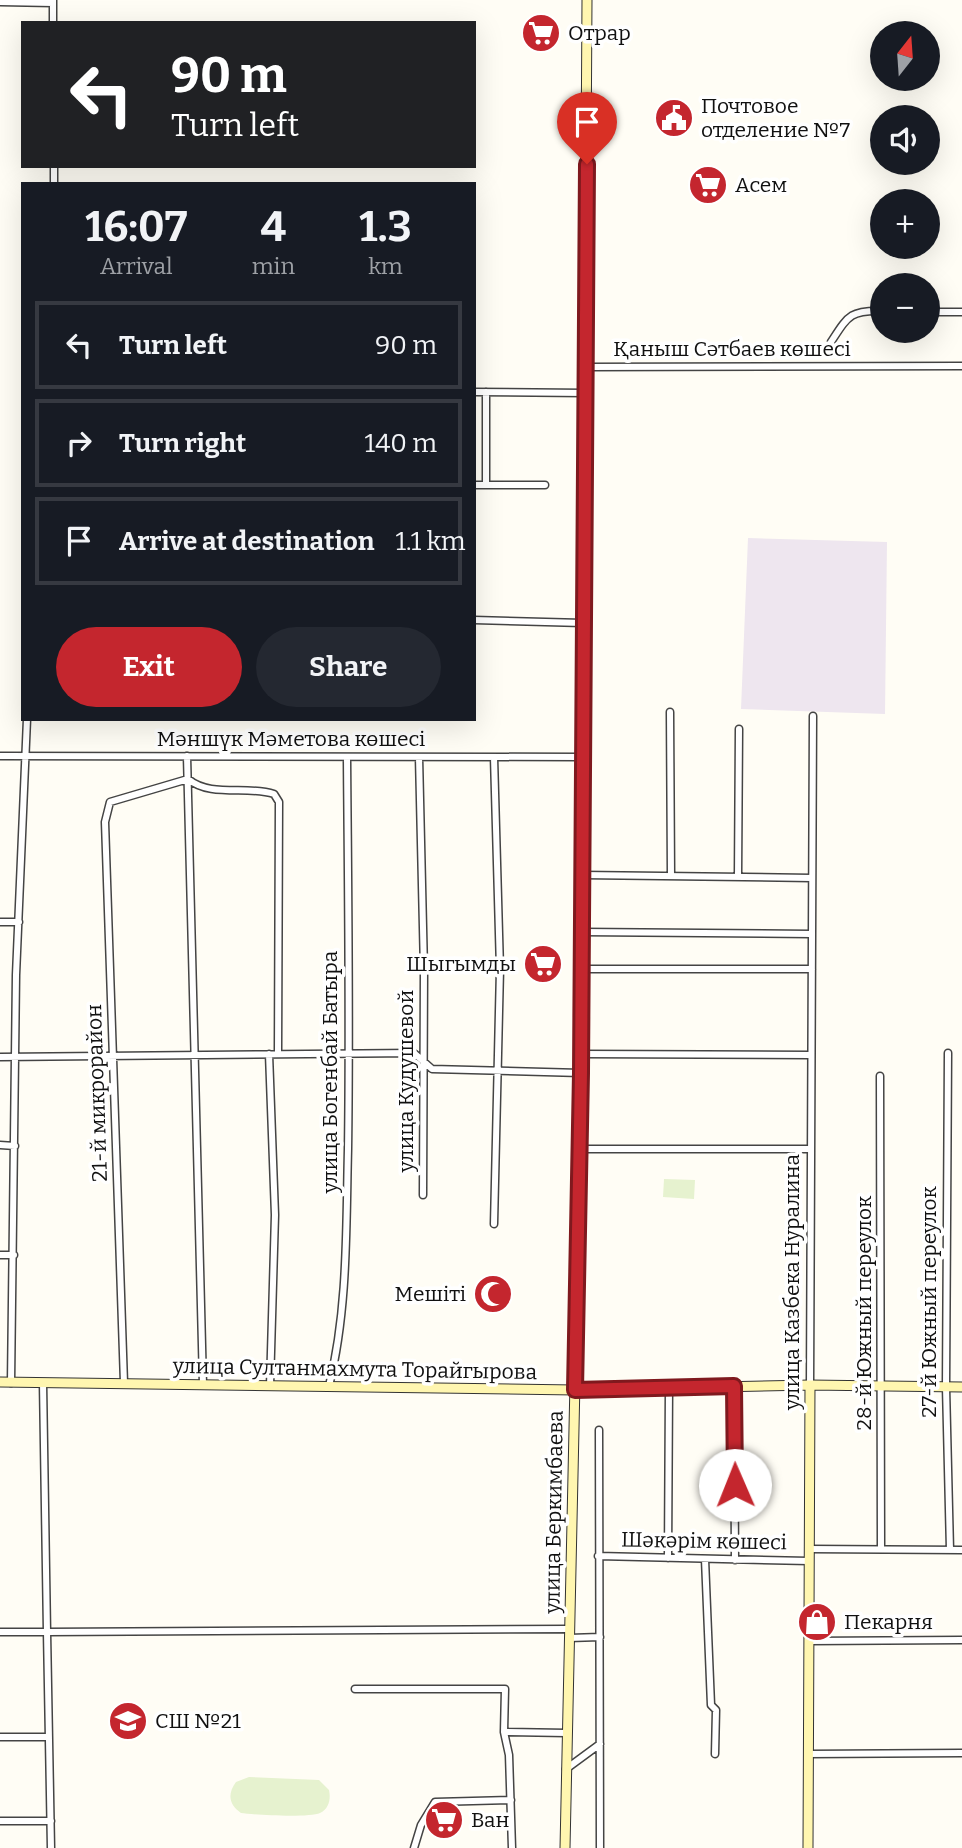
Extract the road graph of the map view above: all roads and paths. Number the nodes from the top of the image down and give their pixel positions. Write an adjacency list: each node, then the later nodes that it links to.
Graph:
1 (587, 0): 10 (street, улица Беркимбаева)
2 (53, 1): 3 (street); 4 (street)
3 (0, 2)
4 (53, 21)
5 (870, 311): 8 (street)
6 (940, 312): 7 (street)
7 (962, 312)
8 (831, 342)
9 (962, 366): 10 (street, Қаныш Сәтбаев көшесі)
10 (586, 367): 13 (street, улица Беркимбаева)
11 (476, 392): 12 (street)
12 (486, 392): 13 (street); 15 (street)
13 (586, 393): 18 (street, улица Беркимбаева)
14 (476, 485): 15 (street)
15 (486, 485): 16 (street)
16 (545, 485)
17 (476, 620): 18 (street)
18 (583, 623): 29 (street, улица Беркимбаева)
19 (670, 712): 32 (street)
20 (813, 716): 34 (street, улица Казбека Нуралина)
21 (27, 721): 24 (street)
22 (739, 729): 33 (street)
23 (0, 756): 24 (street, Мәншүк Мәметова көшесі)
24 (27, 756): 25 (street, Мәншүк Мәметова көшесі); 36 (street)
25 (187, 756): 26 (street, Мәншүк Мәметова көшесі); 30 (street)
26 (347, 757): 27 (street, Мәншүк Мәметова көшесі); 44 (street, улица Богенбай Батыра)
27 (419, 757): 28 (street, Мәншүк Мәметова көшесі); 51 (street, улица Кудушевой)
28 (494, 757): 29 (street, Мәншүк Мәметова көшесі); 52 (street)
29 (582, 757): 31 (street, улица Беркимбаева)
30 (188, 779): 43 (street); 46 (street); 49 (street, 21-й микрорайон)
31 (582, 875): 32 (street); 37 (street, улица Беркимбаева)
32 (671, 876): 33 (street)
33 (738, 877): 34 (street)
34 (812, 878): 38 (street, улица Казбека Нуралина)
35 (0, 922): 36 (street)
36 (19, 922): 50 (street)
37 (582, 932): 38 (street); 39 (street, улица Беркимбаева)
38 (812, 934): 40 (street, улица Казбека Нуралина)
39 (581, 969): 40 (street); 45 (street, улица Беркимбаева)
40 (812, 969): 47 (street, улица Казбека Нуралина)
41 (948, 1053): 74 (street, 27-й Южный переулок)
42 (269, 1054): 43 (street); 46 (street); 68 (street)
43 (278, 1054): 44 (street)
44 (349, 1054): 51 (street); 70 (street, улица Богенбай Батыра)
45 (581, 1054): 47 (street); 53 (street, улица Беркимбаева)
46 (194, 1055): 49 (street); 67 (street)
47 (811, 1055): 58 (street, улица Казбека Нуралина)
48 (0, 1057): 50 (street)
49 (113, 1057): 50 (street); 66 (street, 21-й микрорайон)
50 (17, 1059): 56 (street)
51 (424, 1064): 52 (street); 59 (street, улица Кудушевой)
52 (497, 1070): 53 (street); 60 (street)
53 (581, 1073): 57 (street, улица Беркимбаева)
54 (880, 1076): 72 (street, 28-й Южный переулок)
55 (0, 1145): 56 (street)
56 (15, 1146): 62 (street)
57 (580, 1149): 58 (street); 76 (street, улица Беркимбаева)
58 (810, 1149): 69 (street, улица Казбека Нуралина)
59 (423, 1195)
60 (494, 1224)
61 (0, 1255): 62 (street)
62 (13, 1255): 65 (street)
63 (0, 1382): 65 (street, улица Султанмахмута Торайгырова)
64 (43, 1382): 65 (street, улица Султанмахмута Торайгырова); 66 (street, улица Султанмахмута Торайгырова); 88 (street)
65 (11, 1383)
66 (124, 1383): 67 (street, улица Султанмахмута Торайгырова)
67 (203, 1385): 68 (street, улица Султанмахмута Торайгырова)
68 (270, 1385): 70 (street, улица Султанмахмута Торайгырова)
69 (810, 1385): 71 (street, улица Султанмахмута Торайгырова); 72 (street, улица Султанмахмута Торайгырова); 78 (street, улица Казбека Нуралина)
70 (329, 1386): 76 (street, улица Султанмахмута Торайгырова)
71 (734, 1386): 73 (street, улица Султанмахмута Торайгырова); 85 (street)
72 (882, 1386): 74 (street, улица Султанмахмута Торайгырова); 79 (street, 28-й Южный переулок)
73 (668, 1387): 76 (street, улица Султанмахмута Торайгырова); 83 (street)
74 (946, 1387): 75 (street, улица Султанмахмута Торайгырова); 80 (street, 27-й Южный переулок)
75 (962, 1387)
76 (575, 1390): 89 (street, улица Беркимбаева)
77 (599, 1430): 82 (street)
78 (809, 1549): 79 (street, Шәкәрім көшесі); 86 (street, улица Казбека Нуралина)
79 (881, 1549): 80 (street, Шәкәрім көшесі)
80 (950, 1550): 81 (street, Шәкәрім көшесі)
81 (962, 1550)
82 (598, 1556): 83 (street, Шәкәрім көшесі); 90 (street)
83 (668, 1558): 84 (street, Шәкәрім көшесі)
84 (705, 1559): 85 (street, Шәкәрім көшесі); 100 (street)
85 (735, 1560): 86 (street, Шәкәрім көшесі)
86 (809, 1561): 92 (street, улица Казбека Нуралина)
87 (0, 1632): 88 (street)
88 (47, 1632): 89 (street); 97 (street)
89 (569, 1634): 90 (street); 95 (street, улица Беркимбаева)
90 (600, 1637): 98 (street)
91 (962, 1640): 92 (street)
92 (808, 1641): 101 (street, улица Казбека Нуралина)
93 (355, 1689): 94 (street)
94 (504, 1732): 95 (street); 103 (street)
95 (567, 1733): 102 (street, улица Беркимбаева)
96 (0, 1737): 97 (street)
97 (49, 1737): 105 (street)
98 (600, 1744): 102 (street); 110 (street)
99 (962, 1752): 101 (street)
100 (715, 1754)
101 (808, 1754): 111 (street, улица Казбека Нуралина)
102 (566, 1769): 109 (street, улица Беркимбаева)
103 (512, 1800): 107 (street); 108 (street)
104 (0, 1821): 105 (street)
105 (51, 1821): 106 (street)
106 (51, 1848)
107 (414, 1848)
108 (512, 1848)
109 (565, 1848)
110 (600, 1848)
111 (808, 1848)

